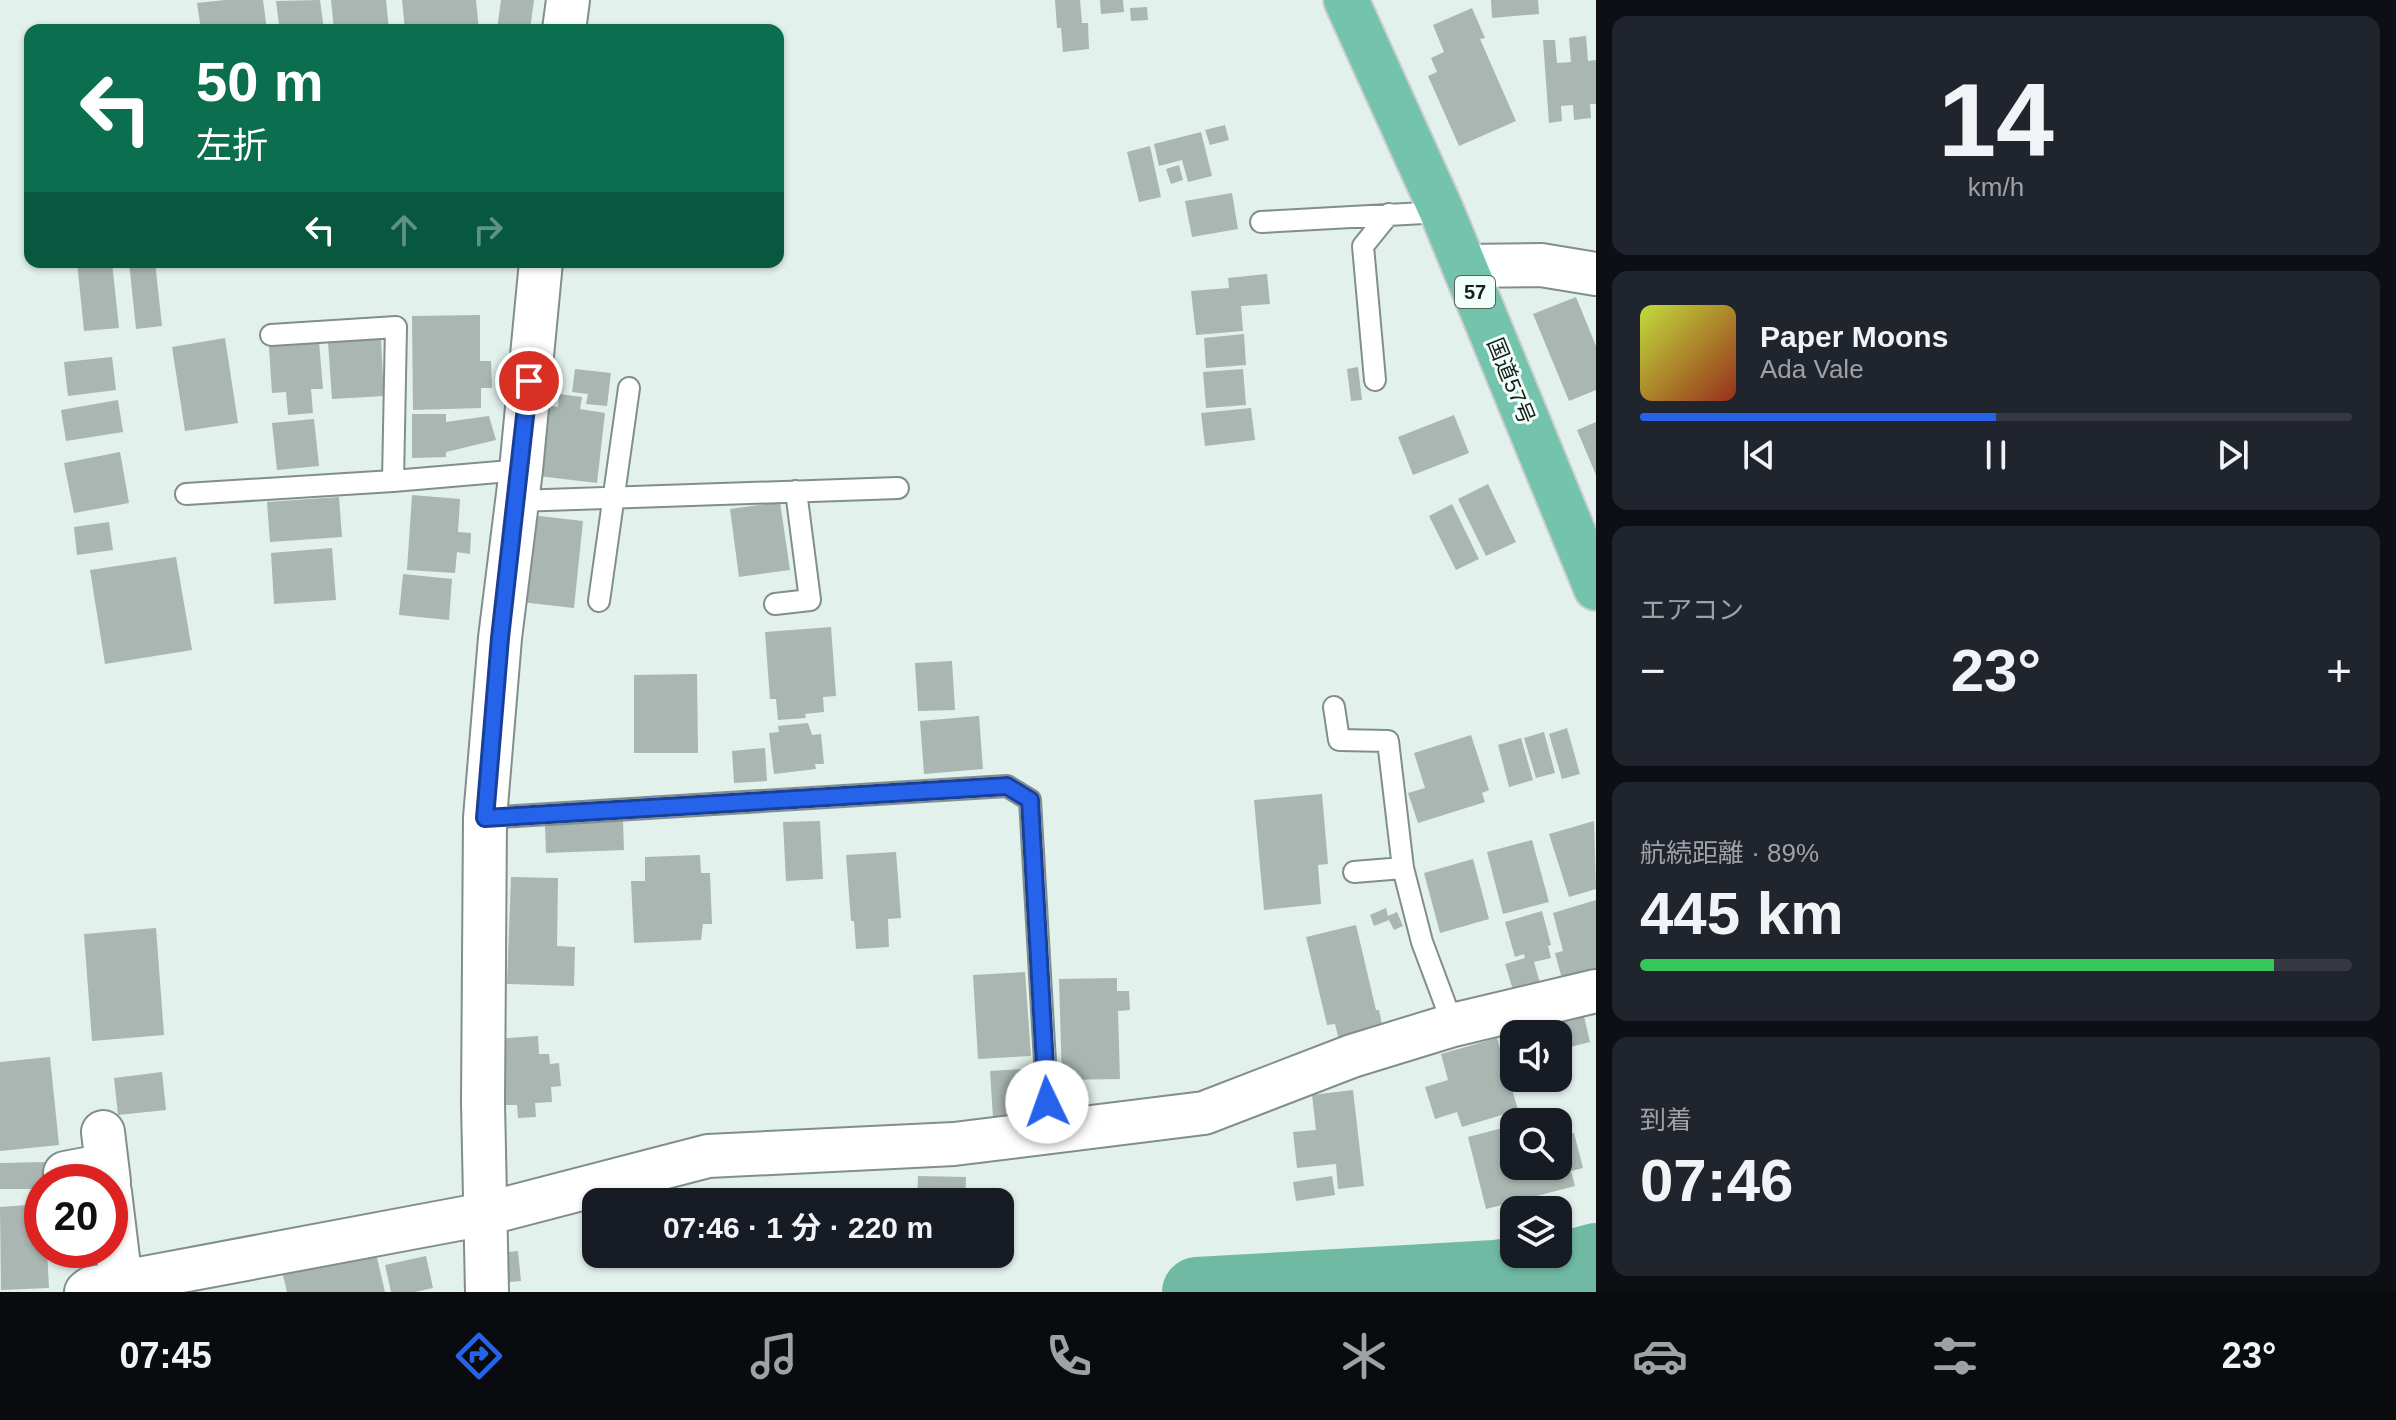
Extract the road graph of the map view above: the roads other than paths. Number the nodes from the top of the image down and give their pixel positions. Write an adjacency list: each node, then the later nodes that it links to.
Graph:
1 (568, 0): 3 (street)
2 (1346, 0): 4 (highway, 国道57号 / 57)
3 (565, 24)
4 (1442, 212): 5 (lane); 7 (highway, 国道57号 / 57)
5 (1389, 214): 6 (lane); 11 (lane)
6 (1261, 222)
7 (1464, 266): 9 (street); 19 (highway, 国道57号 / 57)
8 (540, 268): 14 (street)
9 (1596, 274)
10 (271, 335): 13 (lane)
11 (1375, 380)
12 (629, 388): 18 (lane)
13 (393, 481): 14 (lane); 17 (lane)
14 (519, 486): 18 (lane); 23 (street)
15 (898, 488): 16 (lane)
16 (796, 491): 18 (lane); 21 (lane)
17 (186, 494)
18 (612, 498): 20 (lane)
19 (1596, 588)
20 (599, 601)
21 (775, 604)
22 (1334, 707): 24 (lane)
23 (485, 818): 28 (lane); 29 (street)
24 (1403, 868): 25 (lane); 27 (lane)
25 (1354, 872)
26 (1596, 991): 27 (street)
27 (1453, 1025): 28 (street)
28 (1049, 1132): 29 (street)
29 (485, 1214): 31 (street); 32 (street)
30 (104, 1268): 31 (street)
31 (103, 1288)
32 (487, 1292)

